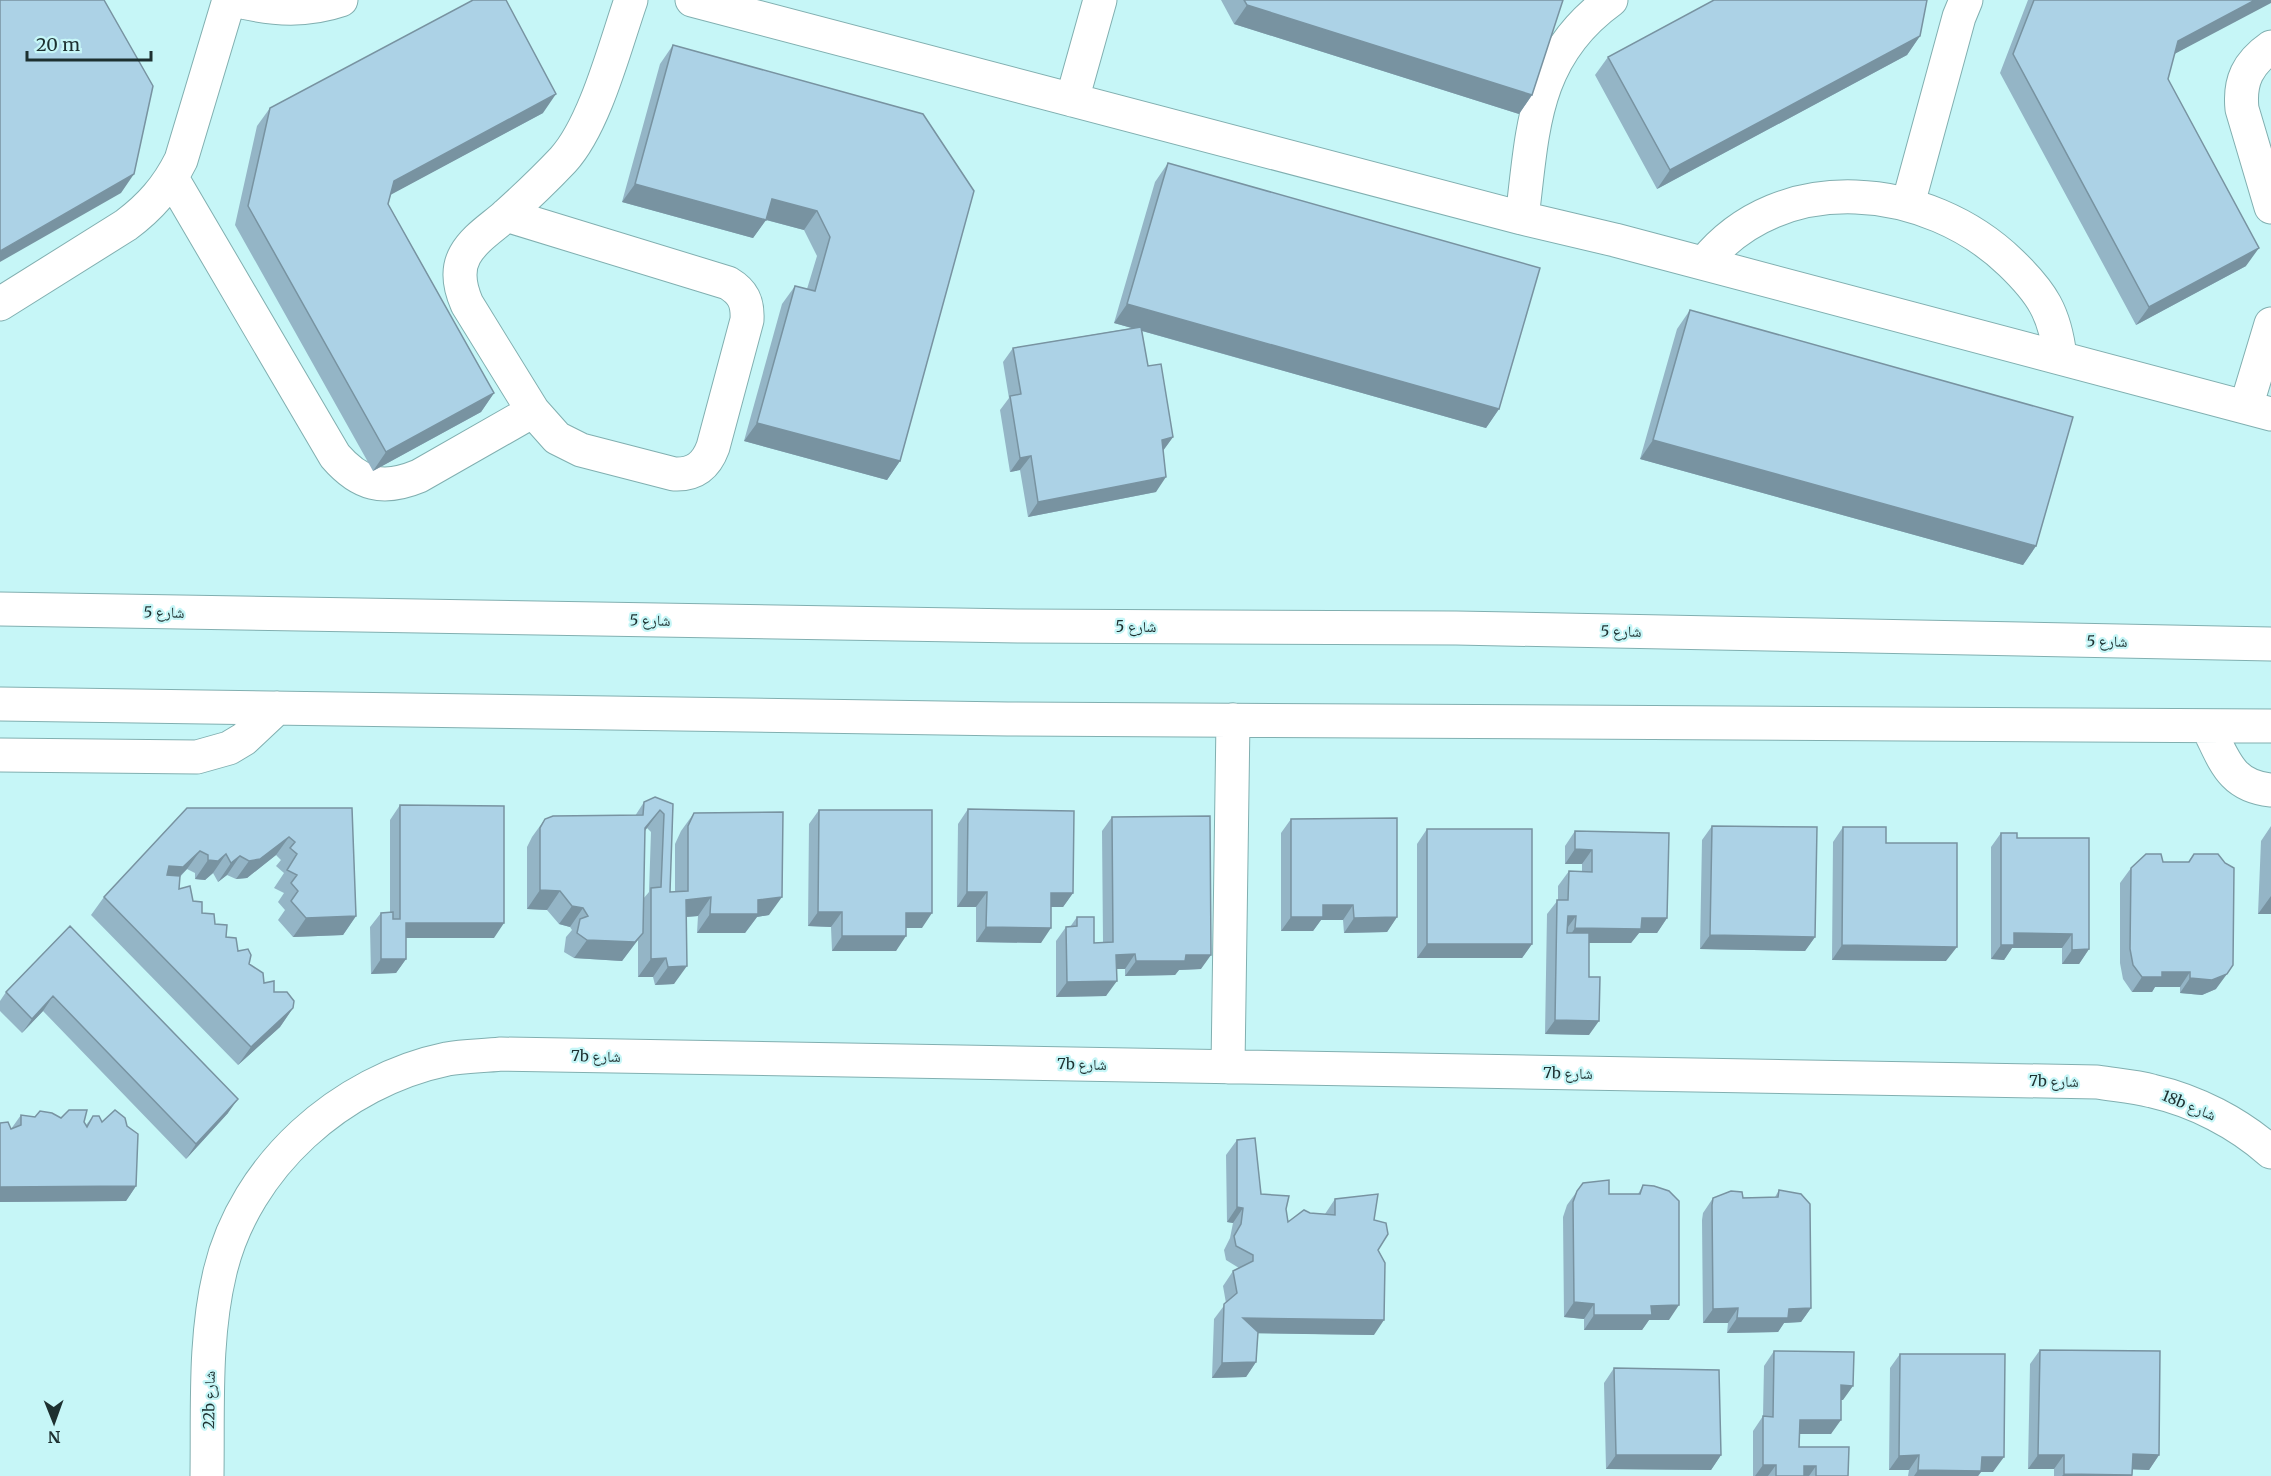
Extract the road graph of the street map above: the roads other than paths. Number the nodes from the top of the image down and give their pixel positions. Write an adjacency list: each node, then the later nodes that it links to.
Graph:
1 (229, 0): 12 (street)
2 (235, 0): 3 (street)
3 (341, 0)
4 (631, 0): 15 (street)
5 (692, 0): 10 (street)
6 (1100, 0): 10 (street)
7 (1611, 0): 16 (street)
8 (1966, 0): 13 (street)
9 (2271, 47): 11 (street)
10 (1072, 100): 16 (street)
11 (2260, 133): 14 (street)
12 (172, 178): 18 (street); 21 (street)
13 (1908, 204): 17 (street); 20 (street)
14 (2271, 207)
15 (506, 215): 21 (street); 21 (street)
16 (1522, 218): 17 (street)
17 (1704, 263): 20 (street)
18 (0, 303)
19 (2271, 324): 22 (street)
20 (2060, 357): 22 (street)
21 (533, 411)
22 (2259, 411)
23 (0, 609): 24 (street, شارع 5)
24 (2271, 644)
25 (0, 704): 26 (street)
26 (278, 708): 27 (street); 30 (street)
27 (1233, 720): 28 (street); 32 (street)
28 (2207, 726): 29 (street); 31 (street)
29 (2271, 726)
30 (0, 755)
31 (2271, 790)
32 (1228, 1067): 33 (street, 7b شارع); 35 (street, 7b شارع)
33 (2097, 1082): 34 (street, 18b شارع)
34 (2271, 1152)
35 (210, 1324): 36 (street, 22b شارع)
36 (207, 1476)

